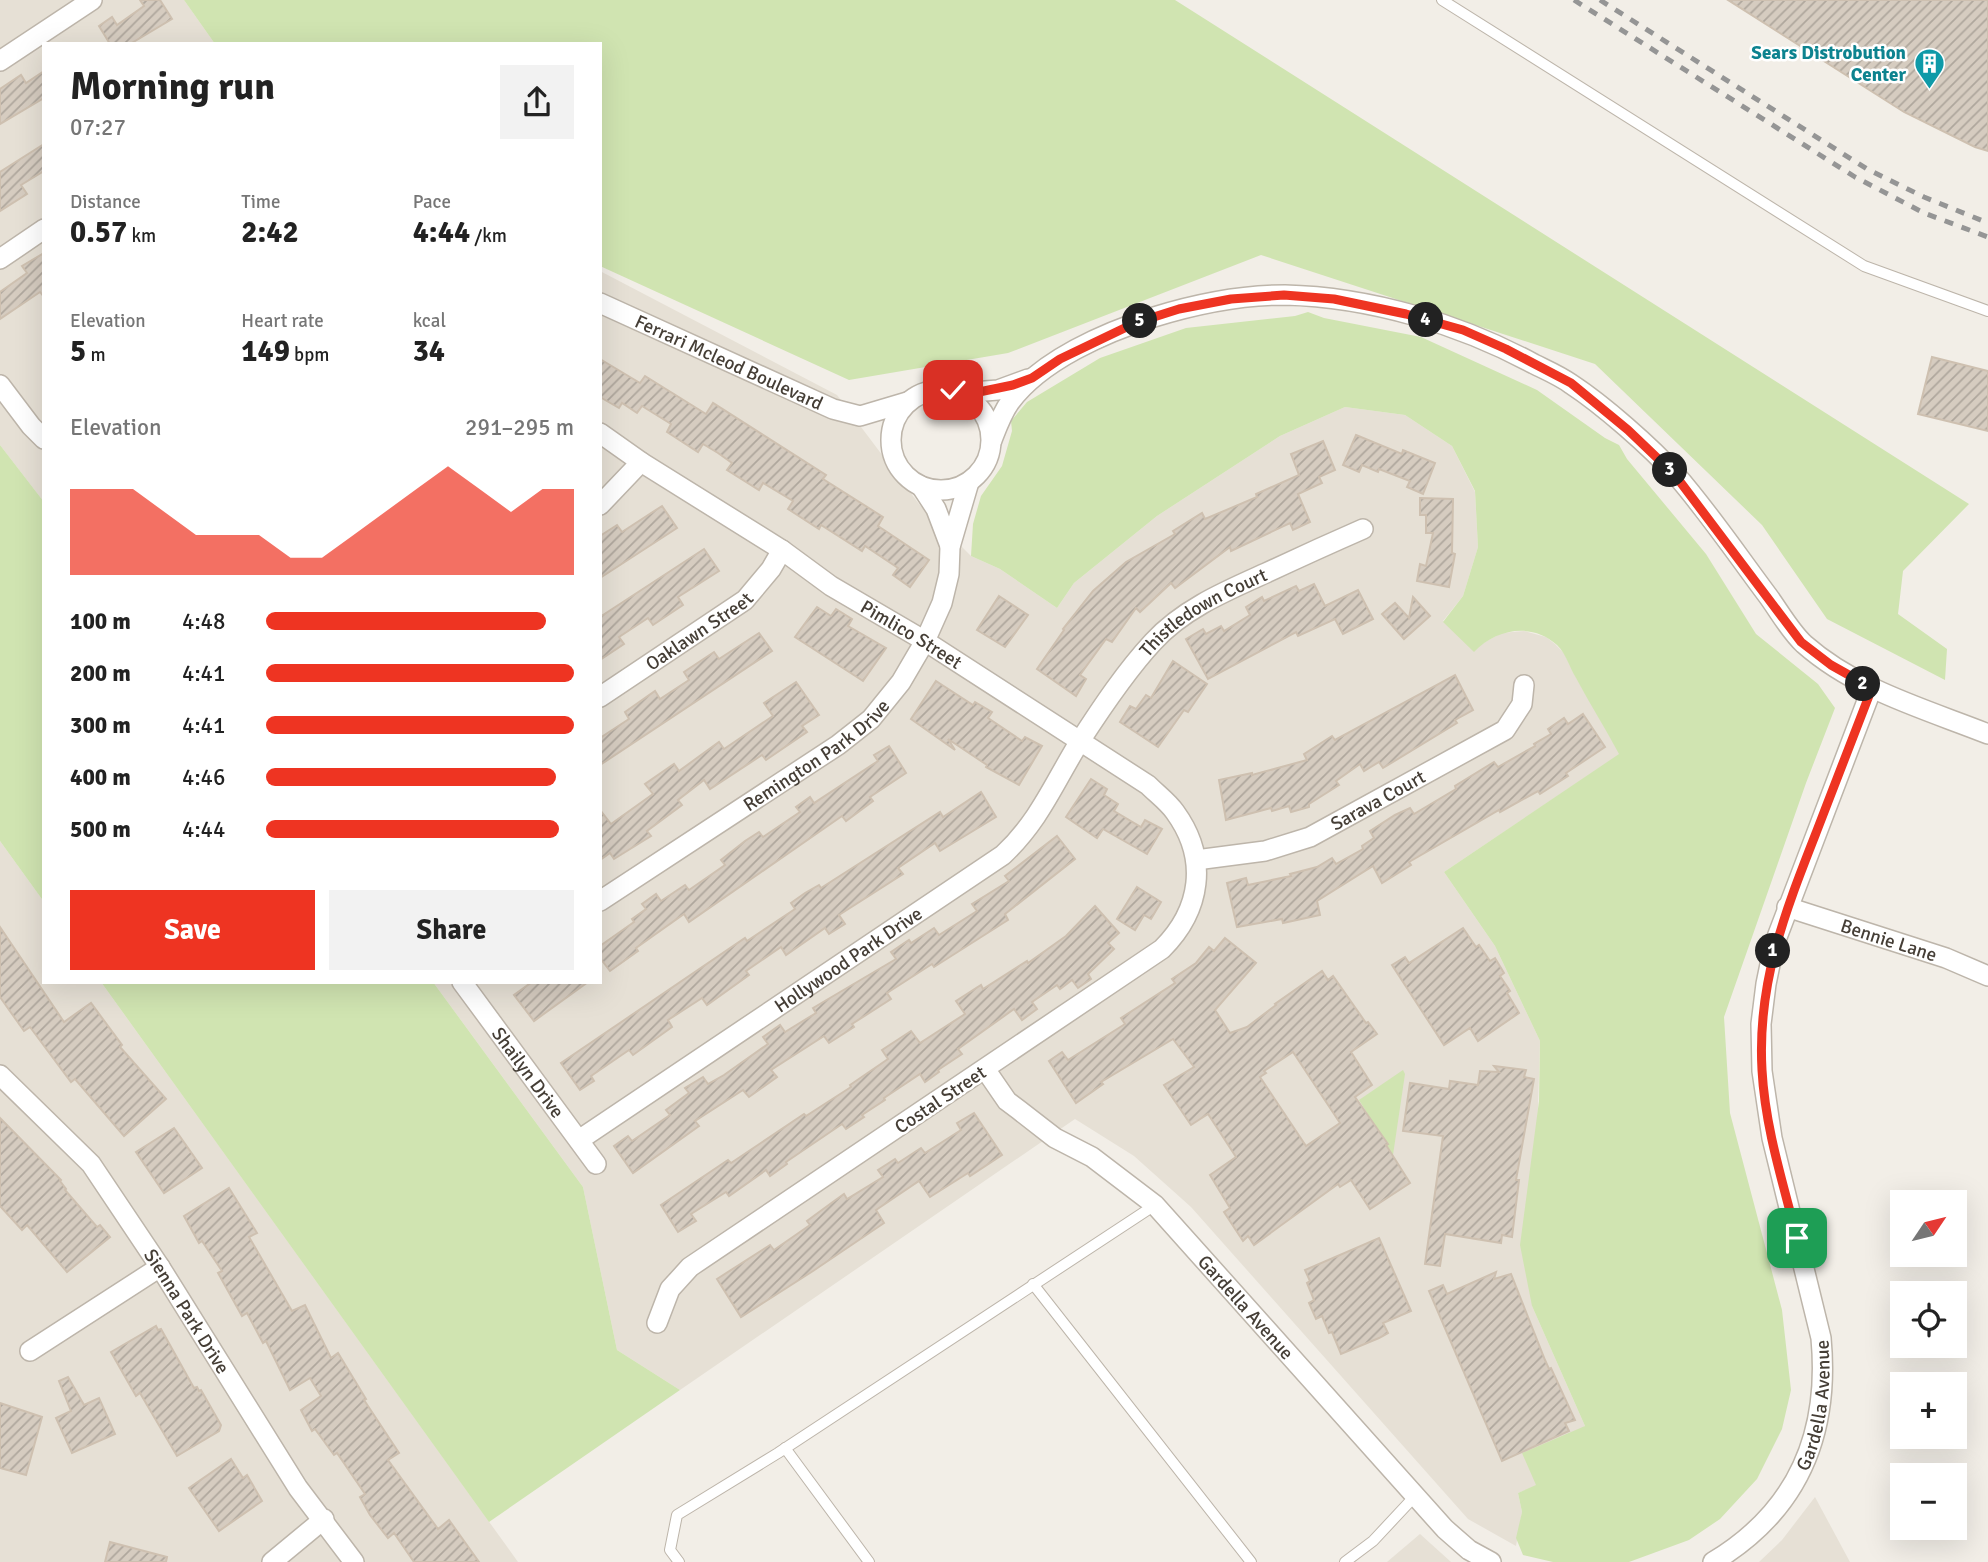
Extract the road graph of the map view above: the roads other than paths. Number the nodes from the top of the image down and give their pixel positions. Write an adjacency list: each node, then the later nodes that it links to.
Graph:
1 (92, 0): 3 (street)
2 (1442, 0): 7 (lane)
3 (0, 61)
4 (42, 230): 5 (street)
5 (0, 259)
6 (602, 304): 12 (street, Ferrari Mcleod Boulevard)
7 (1988, 311)
8 (1032, 378): 10 (street); 15 (street); 26 (street)
9 (0, 385): 13 (street)
10 (960, 393): 11 (street); 15 (street)
11 (907, 402): 12 (street); 16 (street)
12 (860, 416): 16 (street)
13 (39, 428)
14 (602, 434): 17 (street, Pimlico Street)
15 (992, 440): 18 (street)
16 (891, 448): 19 (street)
17 (641, 462): 20 (street); 23 (street, Pimlico Street)
18 (969, 482): 19 (street); 22 (street, Remington Park Drive)
19 (921, 486): 22 (street, Remington Park Drive)
20 (602, 503)
21 (1363, 528): 29 (street, Thistledown Court)
22 (950, 547): 24 (street, Remington Park Drive)
23 (782, 550): 24 (street, Pimlico Street); 27 (street, Oaklawn Street)
24 (925, 641): 29 (street, Pimlico Street); 31 (street, Remington Park Drive)
25 (1524, 685): 30 (street, Sarava Court)
26 (1872, 688): 28 (street); 32 (street, Gardella Avenue)
27 (602, 696)
28 (1988, 734)
29 (1080, 741): 30 (street, Pimlico Street); 37 (street, Hollywood Park Drive)
30 (1196, 860): 35 (street, Costal Street)
31 (602, 900)
32 (1787, 907): 33 (street, Bennie Lane); 54 (street, Gardella Avenue)
33 (1988, 976)
34 (469, 984): 37 (street, Shailyn Drive)
35 (985, 1069): 39 (street, Gardella Avenue); 42 (street, Costal Street)
36 (0, 1075): 40 (street, Sienna Park Drive)
37 (579, 1140): 38 (street, Shailyn Drive)
38 (596, 1164)
39 (1155, 1205): 41 (lane); 45 (street, Gardella Avenue)
40 (160, 1267): 43 (street); 46 (street, Sienna Park Drive)
41 (1033, 1284): 44 (lane); 51 (lane)
42 (657, 1323)
43 (30, 1351)
44 (785, 1448): 49 (lane); 50 (lane)
45 (1415, 1496): 52 (lane); 53 (street, Gardella Avenue)
46 (324, 1519): 47 (street); 48 (street, Sienna Park Drive)
47 (272, 1562)
48 (354, 1562)
49 (679, 1562)
50 (869, 1562)
51 (1251, 1562)
52 (1345, 1562)
53 (1491, 1562)
54 (1713, 1562)

